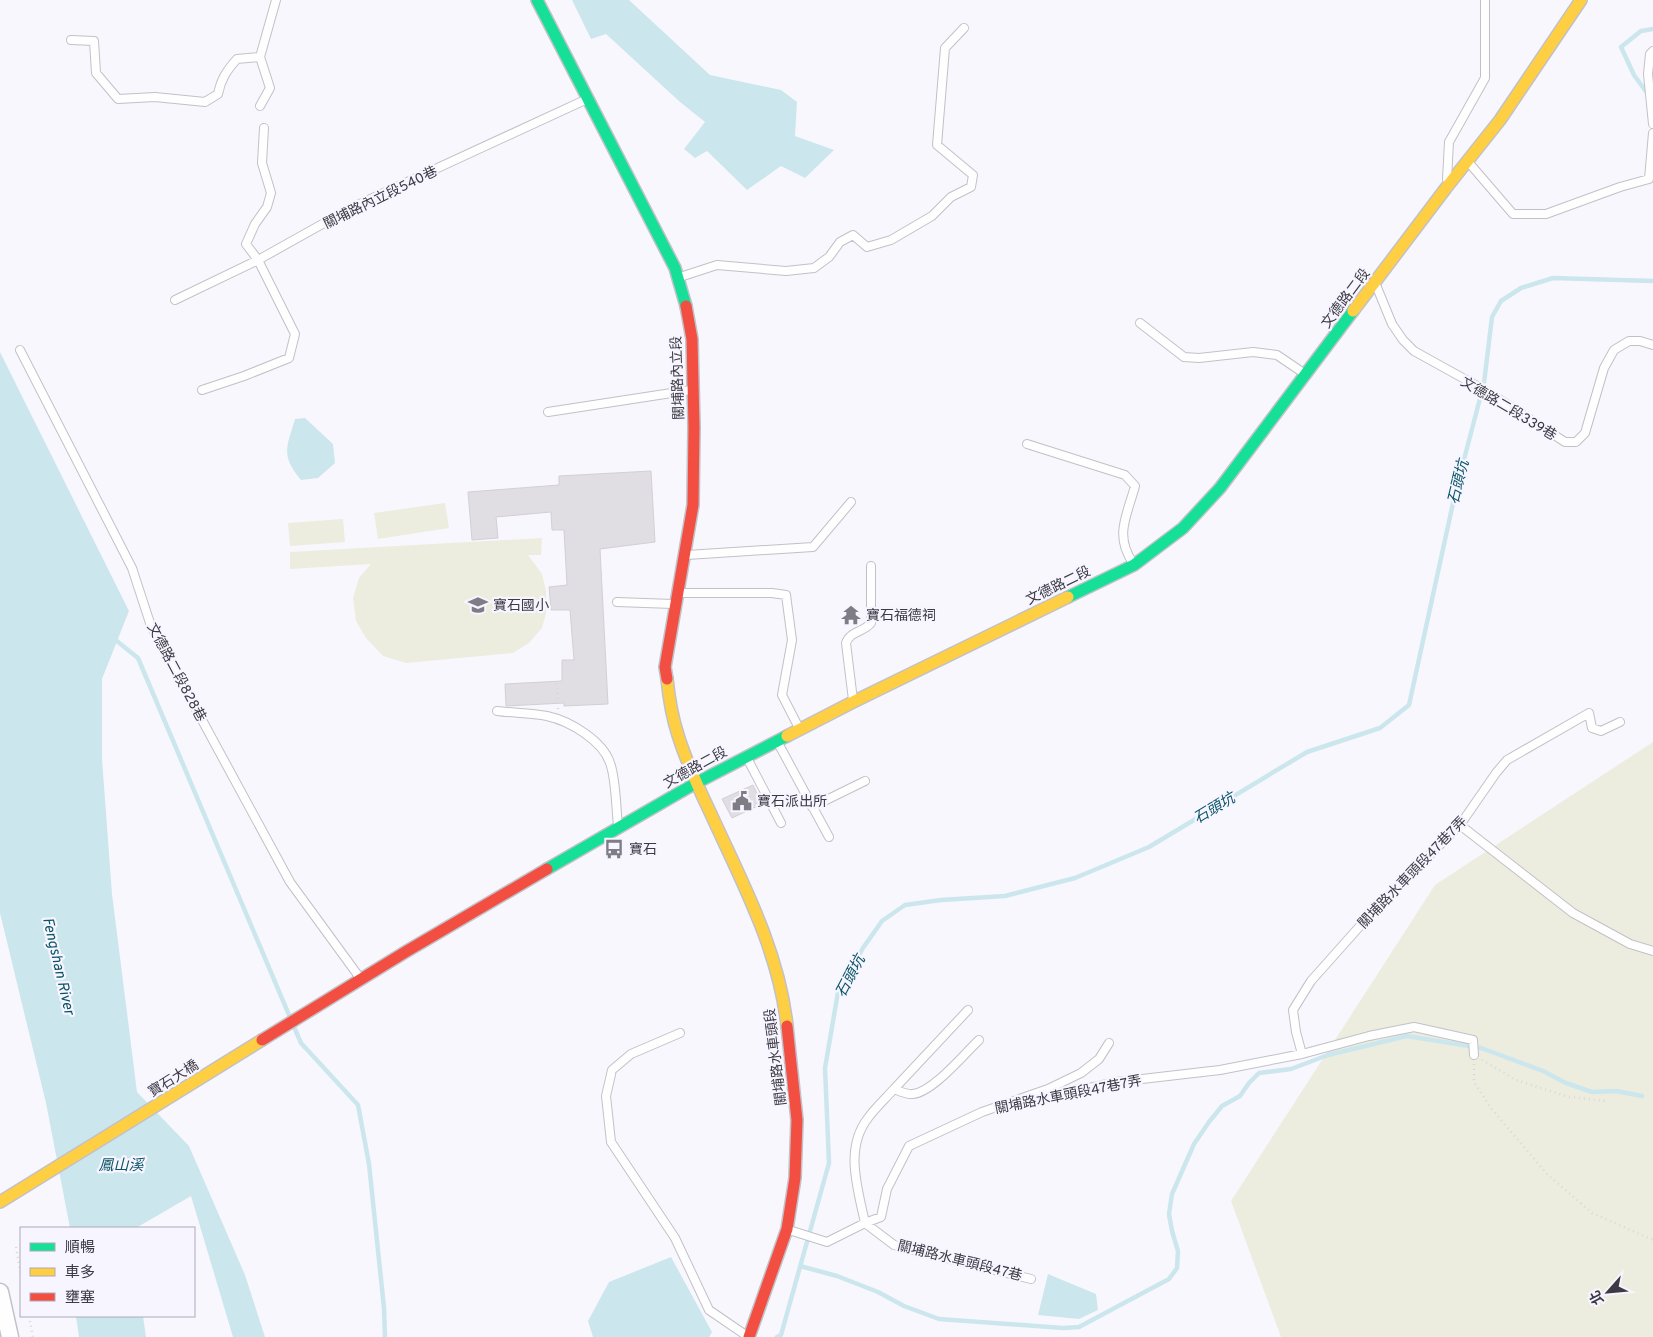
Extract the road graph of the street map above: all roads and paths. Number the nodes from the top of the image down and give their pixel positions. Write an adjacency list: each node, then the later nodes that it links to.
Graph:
1 (276, 0): 8 (lane)
2 (536, 0): 9 (main road, 關埔路內立段)
3 (1484, 0): 15 (lane)
4 (1581, 0): 14 (main road, 文德路二段)
5 (964, 28): 17 (lane)
6 (71, 40): 8 (lane)
7 (1653, 52): 11 (lane)
8 (260, 57): 10 (lane)
9 (587, 99): 16 (lane, 關埔路內立段540巷); 17 (main road, 關埔路內立段)
10 (260, 106)
11 (1653, 124)
12 (264, 128): 16 (lane)
13 (1653, 133): 14 (lane)
14 (1469, 162): 15 (main road, 文德路二段)
15 (1446, 188): 18 (main road, 文德路二段)
16 (258, 260): 19 (lane, 關埔路內立段540巷); 24 (lane)
17 (678, 278): 25 (main road, 關埔路內立段)
18 (1375, 283): 21 (lane, 文德路二段339巷); 23 (main road, 文德路二段)
19 (175, 300)
20 (1140, 324): 23 (lane)
21 (1653, 345)
22 (20, 350): 50 (lane, 文德路二段828巷)
23 (1306, 375): 30 (main road, 文德路二段)
24 (202, 390)
25 (693, 390): 26 (lane); 29 (main road, 關埔路內立段)
26 (548, 412)
27 (1027, 444): 30 (lane)
28 (851, 502): 29 (lane)
29 (683, 555): 32 (main road, 關埔路內立段)
30 (1134, 565): 35 (main road, 文德路二段)
31 (871, 566): 35 (lane)
32 (676, 598): 33 (lane); 39 (lane); 43 (main road, 關埔路內立段)
33 (617, 602)
34 (557, 683): 38 (path)
35 (854, 702): 39 (main road, 文德路二段)
36 (497, 711): 38 (lane)
37 (1620, 722): 46 (lane, 關埔路水車頭段47巷7弄)
38 (571, 726): 47 (lane)
39 (800, 730): 40 (main road, 文德路二段)
40 (777, 741): 41 (main road, 文德路二段); 44 (lane)
41 (746, 756): 43 (main road, 文德路二段); 45 (lane)
42 (865, 781): 44 (lane)
43 (696, 783): 47 (main road, 文德路二段); 62 (main road, 關埔路水車頭段)
44 (812, 807): 48 (lane)
45 (781, 823)
46 (1460, 825): 49 (lane); 55 (lane, 關埔路水車頭段47巷7弄)
47 (618, 827): 50 (main road, 文德路二段)
48 (828, 837)
49 (1653, 951)
50 (361, 980): 60 (main road, 寶石大橋)
51 (968, 1010): 57 (lane)
52 (680, 1033): 71 (lane)
53 (978, 1040): 57 (lane)
54 (1109, 1043): 59 (lane)
55 (1302, 1054): 56 (lane, 關埔路水車頭段47巷7弄); 59 (lane, 關埔路水車頭段47巷7弄)
56 (1474, 1055): 58 (path); 63 (path)
57 (894, 1089): 61 (lane)
58 (1608, 1101)
59 (982, 1112): 61 (lane)
60 (0, 1202)
61 (865, 1223): 62 (lane); 66 (lane, 關埔路水車頭段47巷)
62 (787, 1229): 71 (main road, 關埔路水車頭段)
63 (1653, 1240)
64 (16, 1247): 65 (path)
65 (20, 1270)
66 (1031, 1279)
67 (0, 1292): 69 (street)
68 (29, 1317): 70 (path)
69 (10, 1337)
70 (33, 1337)
71 (749, 1337)

